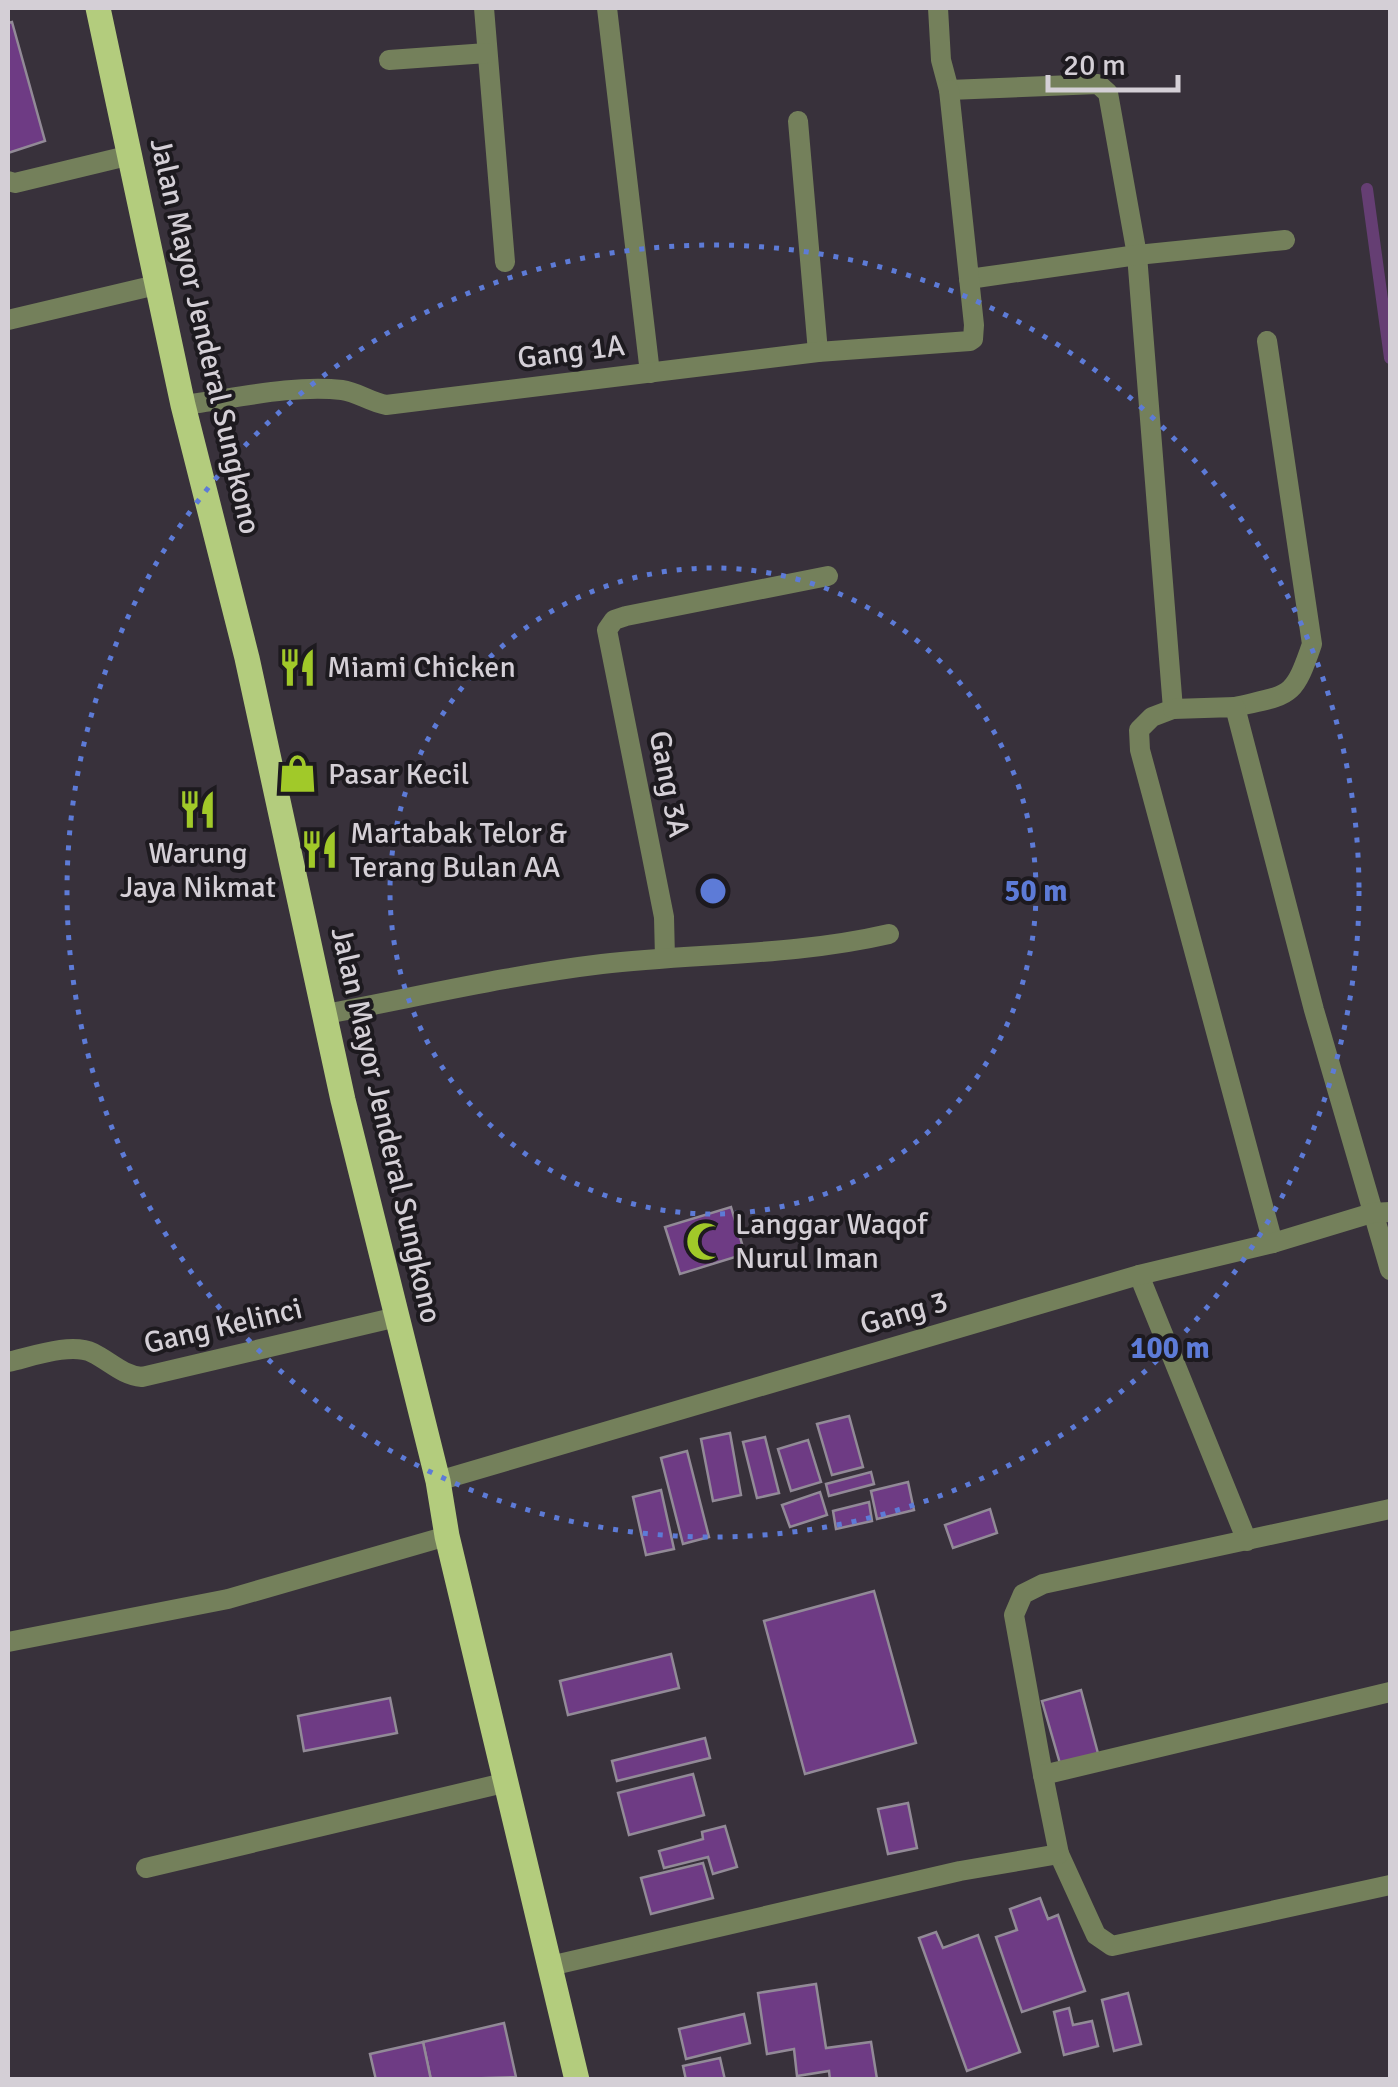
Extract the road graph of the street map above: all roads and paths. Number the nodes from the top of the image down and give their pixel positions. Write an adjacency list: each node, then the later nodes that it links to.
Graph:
1 (98, 8): 9 (main road, Jalan Mayor Jenderal Sungkono)
2 (484, 8): 5 (street)
3 (607, 8): 19 (street)
4 (938, 8): 7 (street)
5 (488, 53): 6 (street); 13 (street)
6 (390, 60)
7 (950, 90): 12 (street); 14 (street)
8 (798, 121): 18 (street)
9 (132, 156): 10 (street); 15 (main road, Jalan Mayor Jenderal Sungkono)
10 (8, 181)
11 (1285, 240): 12 (street)
12 (1137, 255): 14 (street); 23 (street)
13 (505, 262)
14 (969, 279): 18 (street, Gang 1A)
15 (156, 285): 16 (street); 20 (main road, Jalan Mayor Jenderal Sungkono)
16 (8, 320)
17 (1267, 342): 22 (street)
18 (818, 352): 19 (street, Gang 1A)
19 (650, 373): 20 (street, Gang 1A)
20 (183, 404): 26 (main road, Jalan Mayor Jenderal Sungkono)
21 (828, 576): 25 (street, Gang 3A)
22 (1236, 707): 23 (street); 27 (street)
23 (1172, 709): 28 (street)
24 (889, 934): 25 (street)
25 (665, 958): 26 (street)
26 (326, 1014): 31 (main road, Jalan Mayor Jenderal Sungkono)
27 (1381, 1213): 28 (street, Gang 3); 29 (street)
28 (1273, 1243): 30 (street, Gang 3)
29 (1390, 1270)
30 (1138, 1275): 33 (street, Gang 3); 36 (street)
31 (397, 1317): 32 (street, Gang Kelinci); 33 (main road, Jalan Mayor Jenderal Sungkono)
32 (8, 1362)
33 (438, 1481): 35 (main road, Jalan Mayor Jenderal Sungkono)
34 (1390, 1509): 36 (street)
35 (447, 1536): 37 (street); 40 (main road, Jalan Mayor Jenderal Sungkono)
36 (1247, 1541): 39 (street)
37 (8, 1642)
38 (1390, 1692): 39 (street)
39 (1043, 1775): 41 (street)
40 (508, 1782): 42 (street); 44 (main road, Jalan Mayor Jenderal Sungkono)
41 (1059, 1854): 43 (street); 44 (street)
42 (146, 1868)
43 (1390, 1885)
44 (550, 1966): 45 (main road, Jalan Mayor Jenderal Sungkono)
45 (577, 2080)

